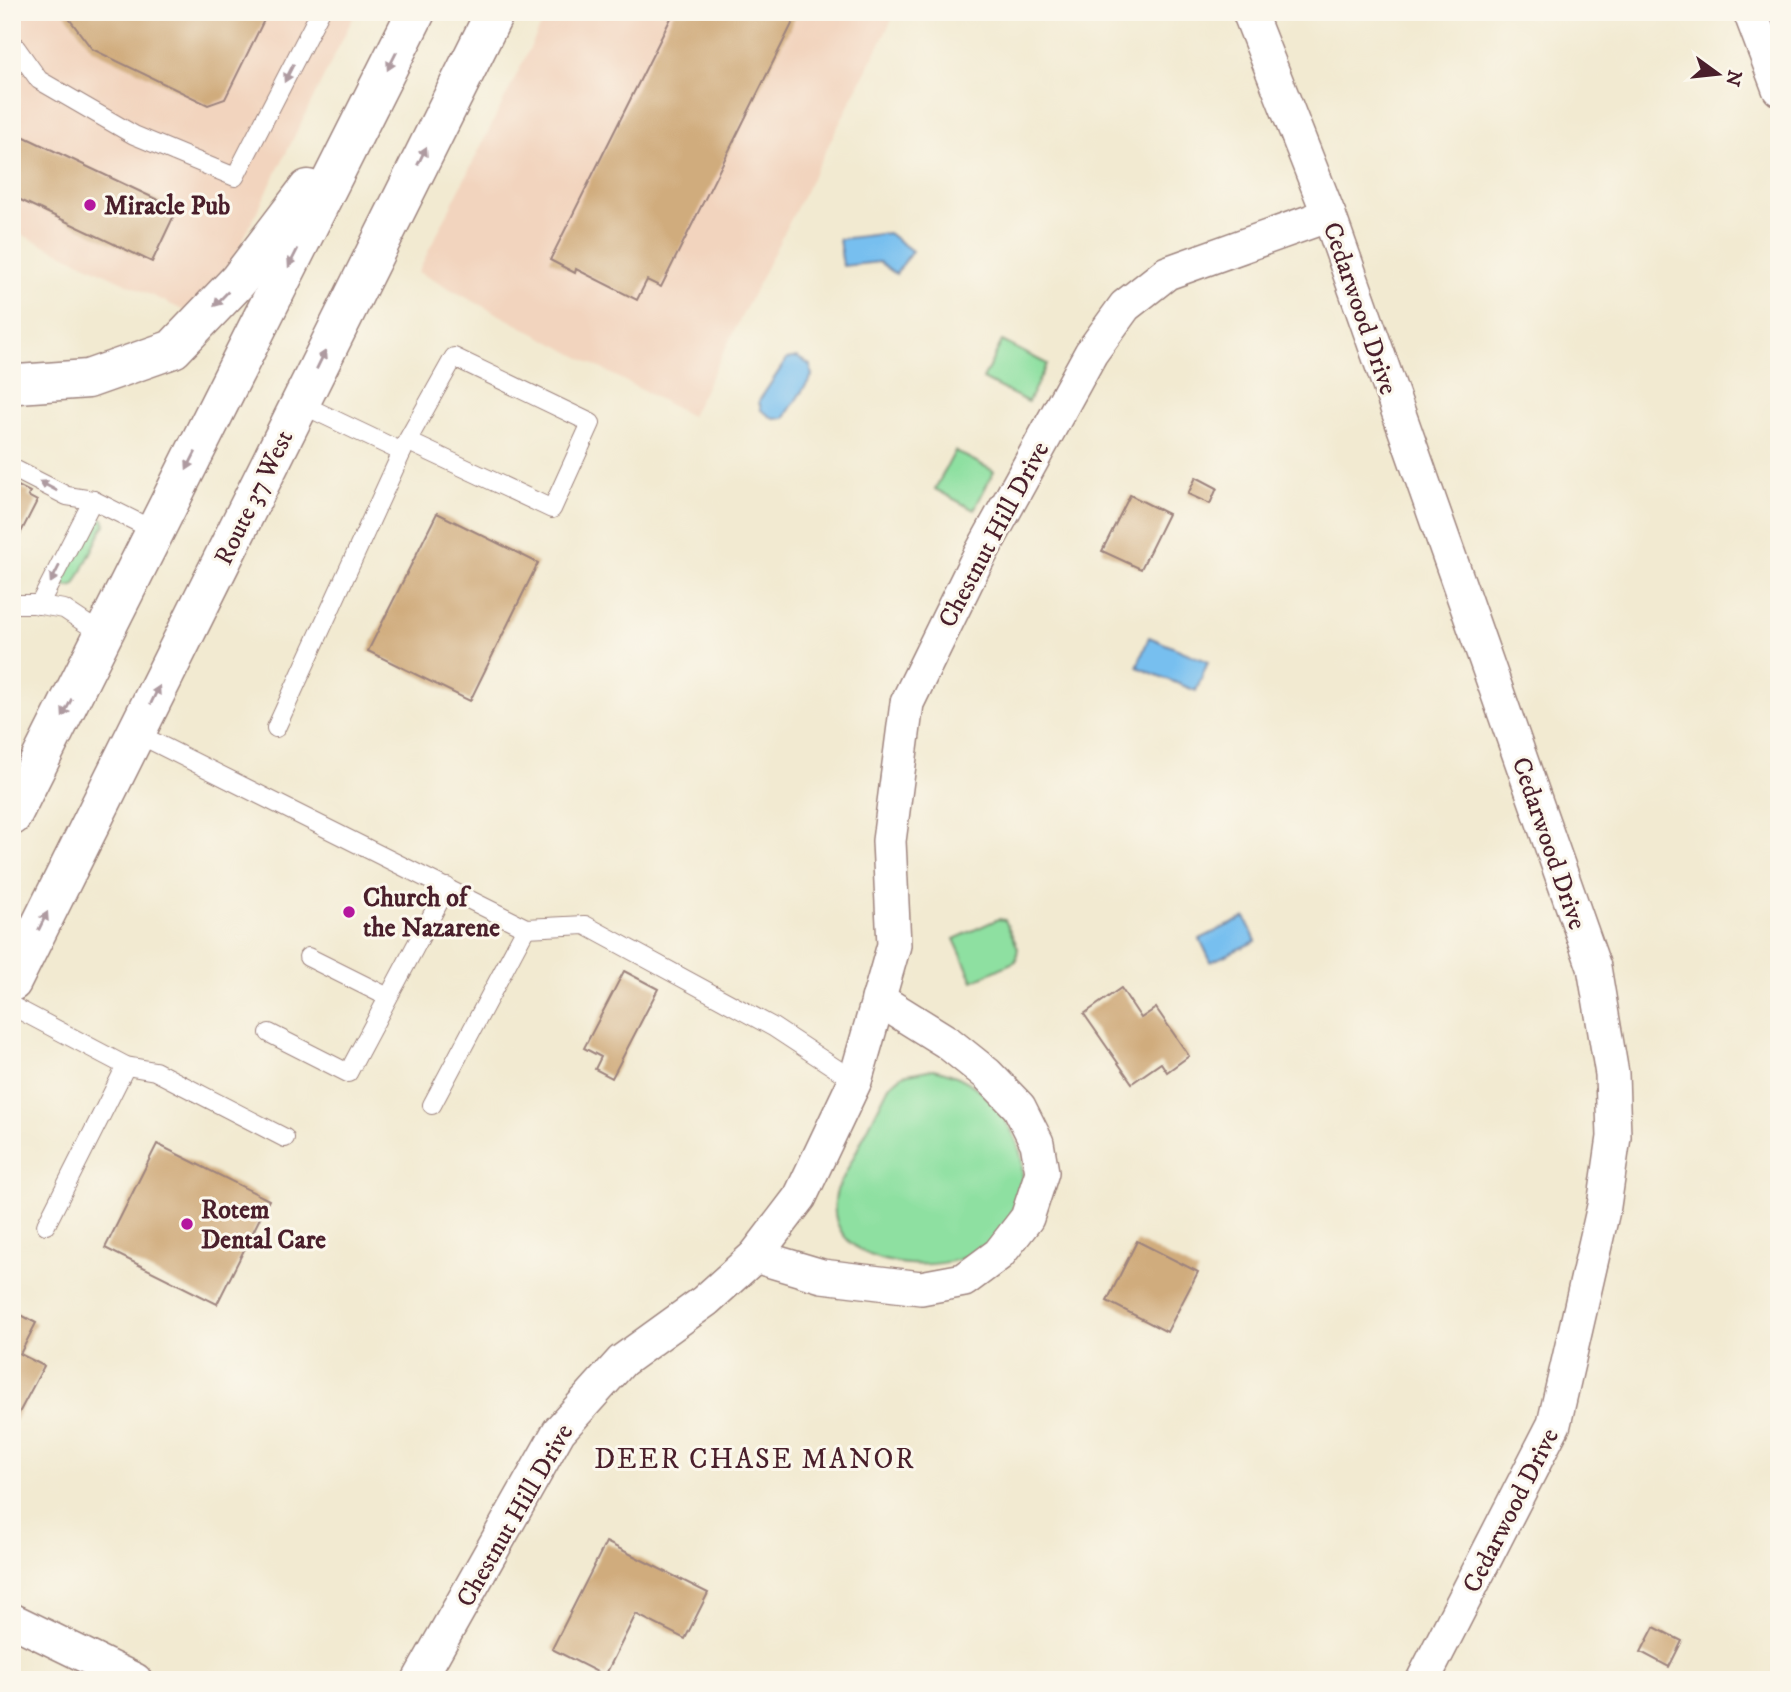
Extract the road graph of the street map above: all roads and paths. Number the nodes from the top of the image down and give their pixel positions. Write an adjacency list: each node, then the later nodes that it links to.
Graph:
1 (320, 12): 6 (lane, one-way to 6)
2 (416, 12): 8 (highway, one-way to 8)
3 (495, 12): 11 (highway, Route 37 West, one-way to 3)
4 (1249, 12): 9 (street, Cedarwood Drive)
5 (1750, 12): 7 (street)
6 (12, 42)
7 (1779, 89)
8 (368, 109): 10 (highway, one-way to 10); 15 (highway, one-way to 15)
9 (1329, 215): 27 (street, Chestnut Hill Drive); 39 (street, Cedarwood Drive)
10 (12, 382)
11 (299, 403): 12 (lane); 20 (highway, Route 37 West, one-way to 11)
12 (405, 447): 12 (lane); 19 (lane)
13 (12, 468): 14 (lane, one-way to 13)
14 (93, 500): 15 (lane); 17 (lane, one-way to 17)
15 (155, 531): 18 (highway)
16 (12, 604): 17 (lane)
17 (39, 605): 18 (lane)
18 (103, 635): 21 (highway, one-way to 21)
19 (276, 728)
20 (136, 733): 22 (lane); 25 (highway, Route 37 West, one-way to 20)
21 (13, 815)
22 (447, 887): 23 (lane); 26 (lane)
23 (526, 928): 31 (lane); 32 (lane)
24 (308, 957): 26 (lane)
25 (12, 982)
26 (388, 998): 29 (lane)
27 (878, 999): 31 (street, Chestnut Hill Drive); 35 (street)
28 (12, 1006): 30 (lane)
29 (269, 1033)
30 (126, 1066): 33 (lane); 34 (lane)
31 (855, 1081): 35 (street, Chestnut Hill Drive)
32 (432, 1105)
33 (285, 1138)
34 (46, 1225)
35 (755, 1255): 38 (street, Chestnut Hill Drive)
36 (12, 1619): 37 (street)
37 (135, 1680)
38 (419, 1680)
39 (1423, 1680)

